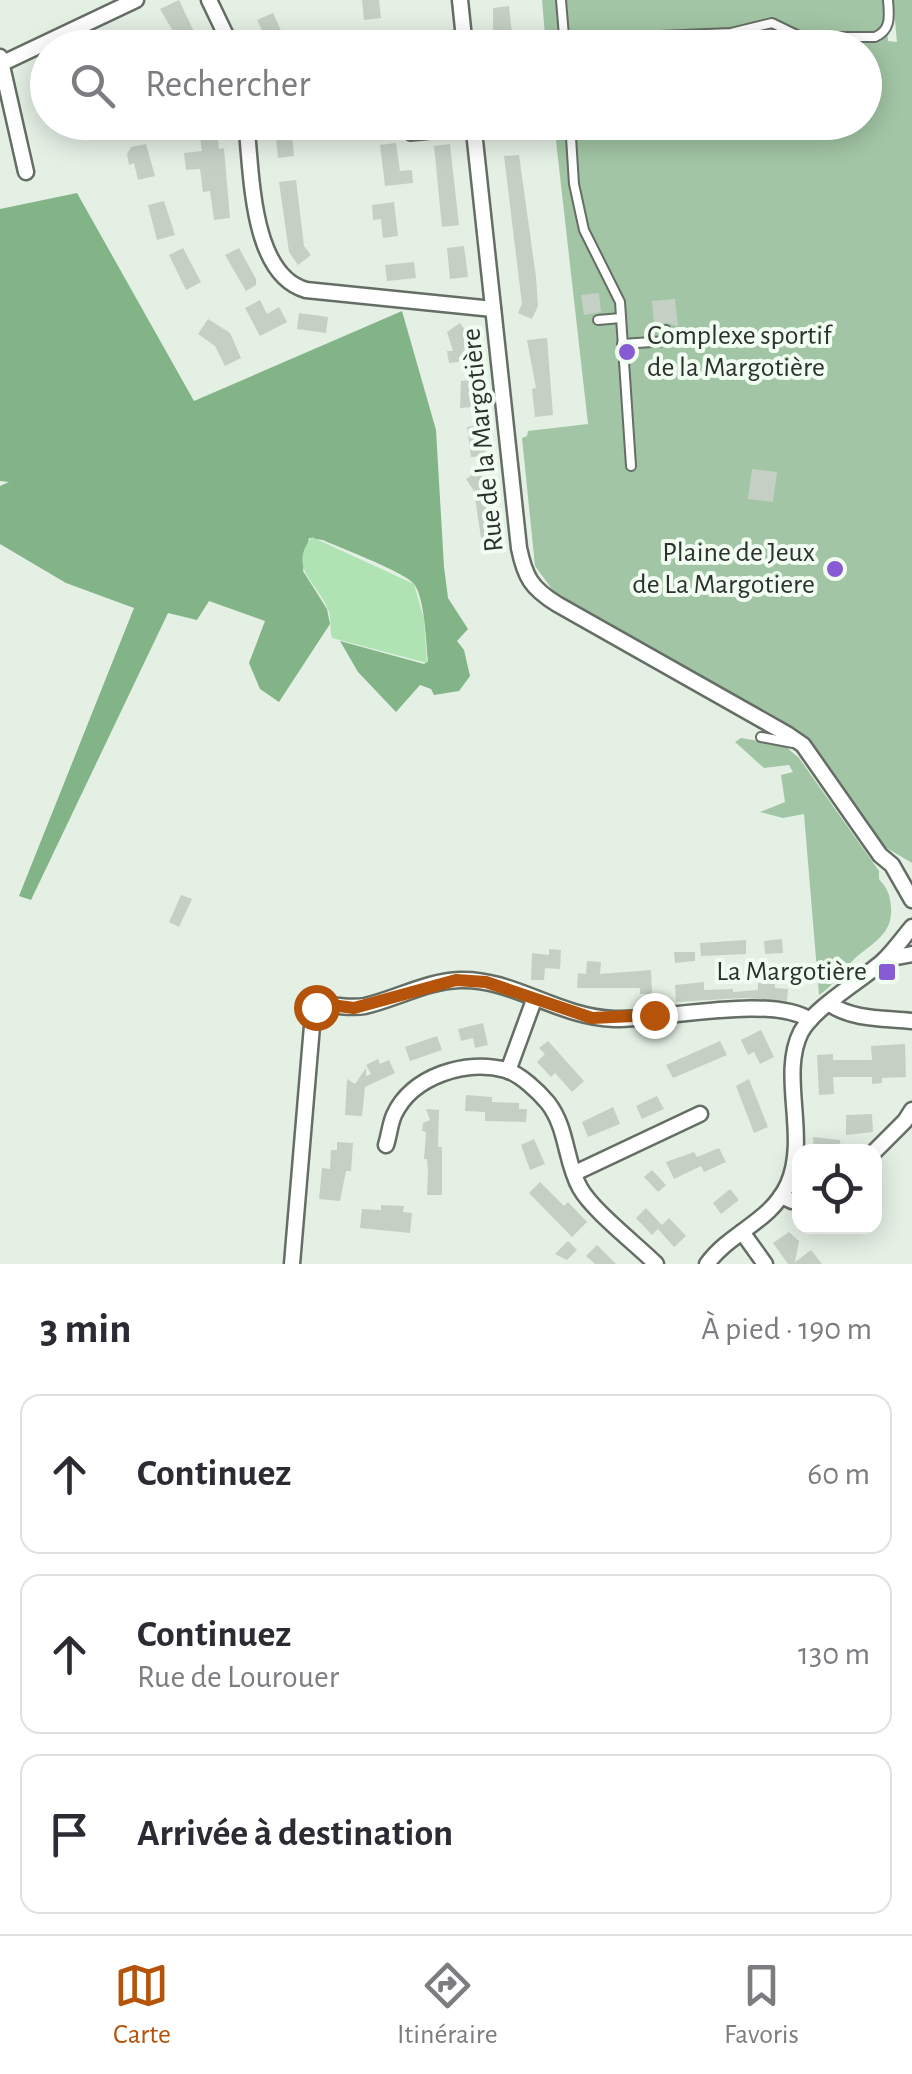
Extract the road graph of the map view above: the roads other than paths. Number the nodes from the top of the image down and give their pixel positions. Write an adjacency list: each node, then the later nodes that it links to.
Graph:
1 (136, 0): 6 (street)
2 (209, 0): 7 (street)
3 (460, 0): 8 (street)
4 (561, 0): 9 (lane)
5 (888, 0): 12 (lane)
6 (68, 30)
7 (223, 30)
8 (463, 30)
9 (563, 30)
10 (743, 30): 11 (lane)
11 (786, 30)
12 (882, 34)
13 (30, 47): 14 (street)
14 (1, 60): 18 (street)
15 (248, 140): 19 (street)
16 (476, 140): 19 (street, Rue de la Margotière)
17 (571, 140): 20 (lane)
18 (26, 172)
19 (494, 309): 26 (street, Rue de la Margotière)
20 (621, 318): 21 (lane); 23 (lane)
21 (598, 320)
22 (666, 330): 23 (lane)
23 (622, 344): 24 (lane)
24 (631, 466)
25 (761, 737): 26 (lane)
26 (803, 745): 27 (street, Rue de la Margotière)
27 (892, 865): 28 (street); 29 (street, Rue de la Margotière)
28 (912, 869)
29 (912, 900)
30 (912, 927): 32 (street)
31 (912, 954): 32 (street)
32 (886, 959): 34 (street)
33 (534, 1000): 35 (street); 37 (street); 46 (street)
34 (830, 1004): 35 (street); 36 (street)
35 (810, 1020): 43 (street)
36 (912, 1021)
37 (508, 1070): 41 (street); 42 (street)
38 (912, 1110): 40 (street)
39 (700, 1114): 42 (street)
40 (882, 1144)
41 (386, 1145)
42 (574, 1172): 47 (street)
43 (781, 1196): 44 (street); 45 (street)
44 (792, 1201)
45 (742, 1232): 48 (street); 49 (street)
46 (292, 1264)
47 (656, 1264)
48 (707, 1264)
49 (765, 1264)

